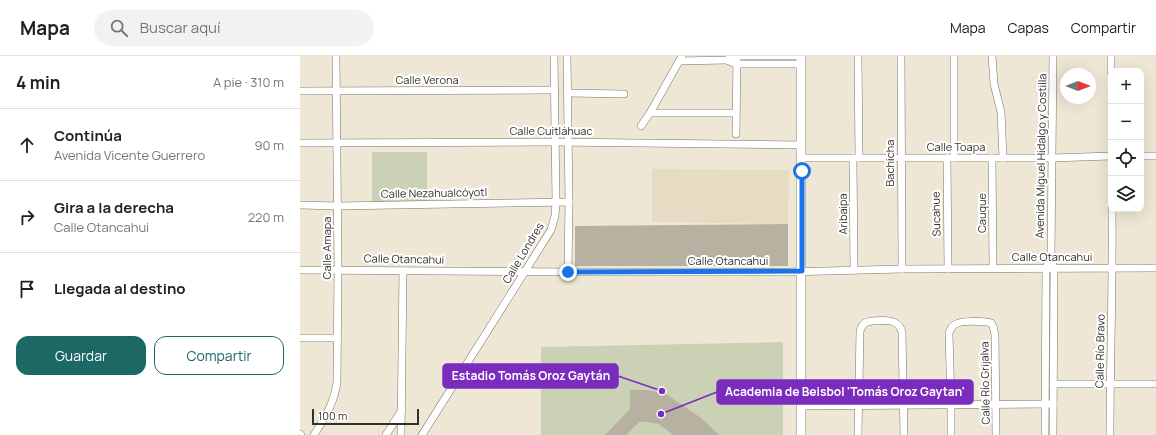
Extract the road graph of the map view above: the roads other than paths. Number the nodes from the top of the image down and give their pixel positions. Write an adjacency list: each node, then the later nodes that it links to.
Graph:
1 (336, 56): 19 (street, Calle Amapa)
2 (554, 56): 17 (street, Calle Londres)
3 (567, 56): 20 (street)
4 (736, 56): 14 (street); 15 (street)
5 (742, 56): 13 (street)
6 (858, 56): 35 (street, Aribaipa)
7 (901, 56): 36 (street, Bachicha)
8 (954, 56): 37 (street, Sucahue)
9 (992, 56): 39 (street)
10 (1054, 56): 40 (street, Avenida Miguel Hidalgo y Costilla)
11 (1111, 56): 16 (street)
12 (680, 58): 14 (street); 22 (street)
13 (801, 59): 15 (street); 30 (main road)
14 (727, 60): 15 (street)
15 (736, 64): 23 (street)
16 (1111, 68)
17 (555, 90): 19 (street, Calle Verona); 26 (street, Calle Londres)
18 (300, 91): 19 (street, Calle Verona)
19 (337, 91): 29 (street, Calle Amapa)
20 (568, 93): 21 (street); 27 (street)
21 (624, 94)
22 (650, 113): 23 (street); 24 (street)
23 (736, 113): 25 (street)
24 (641, 126)
25 (736, 134)
26 (555, 142): 27 (street, Calle Cuitláhuac); 29 (street, Calle Cuitláhuac); 41 (street, Calle Londres)
27 (568, 142): 30 (street, Calle Cuitláhuac); 42 (street)
28 (300, 143): 29 (street, Calle Cuitláhuac)
29 (337, 143): 44 (street, Calle Amapa)
30 (801, 145): 34 (main road)
31 (1108, 156): 40 (street, Calle Toapa)
32 (1144, 156): 33 (street)
33 (1156, 156)
34 (802, 158): 35 (street, Calle Toapa); 57 (main road)
35 (856, 158): 36 (street, Calle Toapa); 54 (street, Aribaipa)
36 (900, 158): 37 (street, Calle Toapa); 50 (street, Bachicha)
37 (950, 158): 38 (street, Calle Toapa); 51 (street, Sucahue)
38 (992, 158): 39 (street, Calle Toapa); 46 (street, Cauque)
39 (1003, 158): 40 (street, Calle Toapa)
40 (1052, 158): 52 (street, Avenida Miguel Hidalgo y Costilla)
41 (556, 202): 42 (street, Calle Nezahualcóyotl); 44 (street, Calle Nezahualcóyotl); 56 (street, Calle Londres)
42 (569, 202): 58 (street)
43 (300, 205): 44 (street, Calle Nezahualcóyotl)
44 (338, 206): 49 (street, Calle Amapa)
45 (1112, 212): 47 (street, Calle Río Bravo)
46 (993, 268): 51 (street, Calle Otancahui); 52 (street, Calle Otancahui)
47 (1113, 268): 48 (street, Calle Otancahui); 52 (street, Calle Otancahui); 62 (street, Calle Río Bravo)
48 (1156, 268)
49 (338, 269): 53 (street, Calle Otancahui); 55 (street, Calle Otancahui); 59 (street, Calle Amapa)
50 (902, 269): 51 (street, Calle Otancahui); 54 (street, Calle Otancahui)
51 (948, 269)
52 (1050, 269): 61 (street, Avenida Miguel Hidalgo y Costilla); 65 (street, Avenida Miguel Hidalgo y Costilla)
53 (300, 270)
54 (854, 270): 57 (street, Calle Otancahui)
55 (403, 271): 56 (street, Calle Otancahui); 71 (street)
56 (526, 271): 58 (street, Calle Otancahui); 75 (street, Calle Londres)
57 (802, 271): 58 (street, Calle Otancahui); 70 (main road)
58 (568, 272)
59 (337, 338): 60 (street); 72 (street, Calle Amapa)
60 (300, 339)
61 (1053, 384): 62 (street); 66 (street, Avenida Miguel Hidalgo y Costilla)
62 (1110, 384): 63 (street); 83 (street, Calle Río Bravo)
63 (1156, 384)
64 (951, 404): 68 (street); 69 (street); 69 (street, Calle Río Grijalva); 79 (street)
65 (1045, 404): 66 (street); 69 (street); 81 (street, Avenida Miguel Hidalgo y Costilla)
66 (1053, 404): 82 (street, Avenida Miguel Hidalgo y Costilla)
67 (858, 405): 68 (street); 68 (street); 70 (street); 77 (street)
68 (904, 405): 78 (street)
69 (996, 405): 80 (street, Calle Río Grijalva)
70 (801, 406): 76 (main road)
71 (402, 409): 73 (street); 74 (street)
72 (314, 435)
73 (386, 435)
74 (401, 435)
75 (422, 435)
76 (801, 435)
77 (858, 435)
78 (904, 435)
79 (951, 435)
80 (996, 435)
81 (1045, 435)
82 (1053, 435)
83 (1110, 435)

